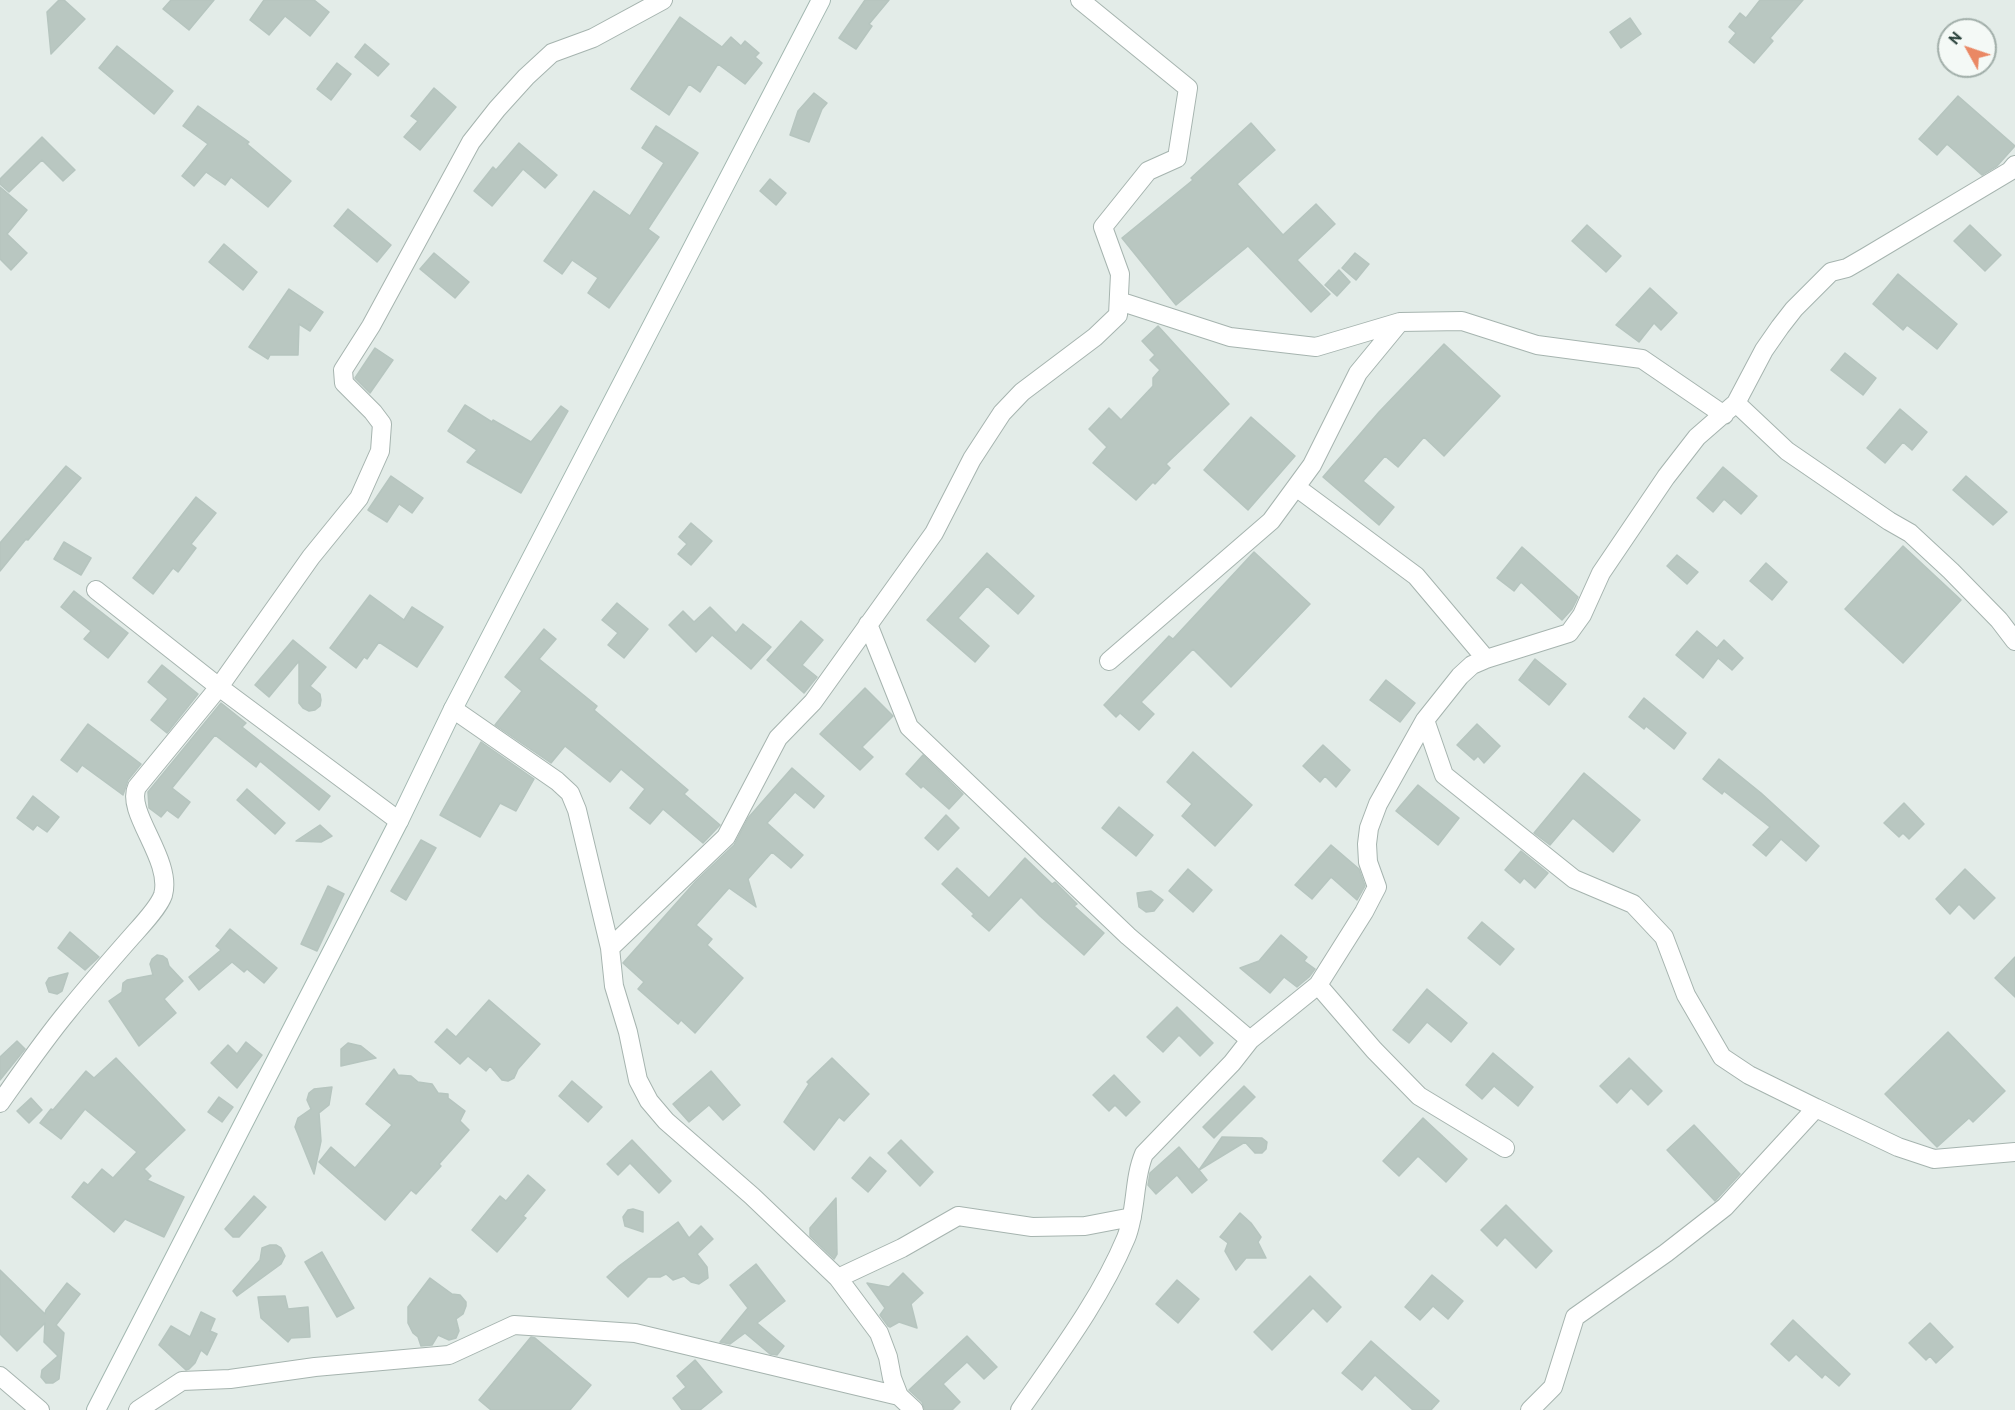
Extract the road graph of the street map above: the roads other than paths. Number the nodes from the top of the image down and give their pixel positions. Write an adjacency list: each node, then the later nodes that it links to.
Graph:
1 (663, 0): 14 (street)
2 (821, 0): 15 (street)
3 (1080, 0): 5 (street)
4 (2015, 165): 7 (street)
5 (1119, 301): 6 (street); 10 (street)
6 (1400, 322): 7 (street); 8 (street)
7 (1730, 409): 11 (street); 12 (street)
8 (1296, 487): 12 (street); 13 (street)
9 (96, 590): 14 (street)
10 (868, 624): 18 (street); 20 (street)
11 (2015, 641)
12 (1486, 658): 16 (street)
13 (1109, 661)
14 (219, 687): 17 (street); 21 (street)
15 (453, 709): 17 (street); 18 (street)
16 (1425, 720): 19 (street); 22 (street)
17 (399, 821): 29 (street)
18 (610, 948): 26 (street)
19 (1318, 985): 20 (street); 23 (street)
20 (1250, 1040): 25 (street)
21 (0, 1103)
22 (1816, 1108): 24 (street); 34 (street)
23 (1505, 1148)
24 (2015, 1152)
25 (1132, 1217): 26 (street); 33 (street)
26 (838, 1278): 28 (street)
27 (0, 1376): 30 (street)
28 (899, 1396): 31 (street); 32 (street)
29 (101, 1409)
30 (40, 1410)
31 (138, 1410)
32 (914, 1410)
33 (1020, 1410)
34 (1530, 1410)

